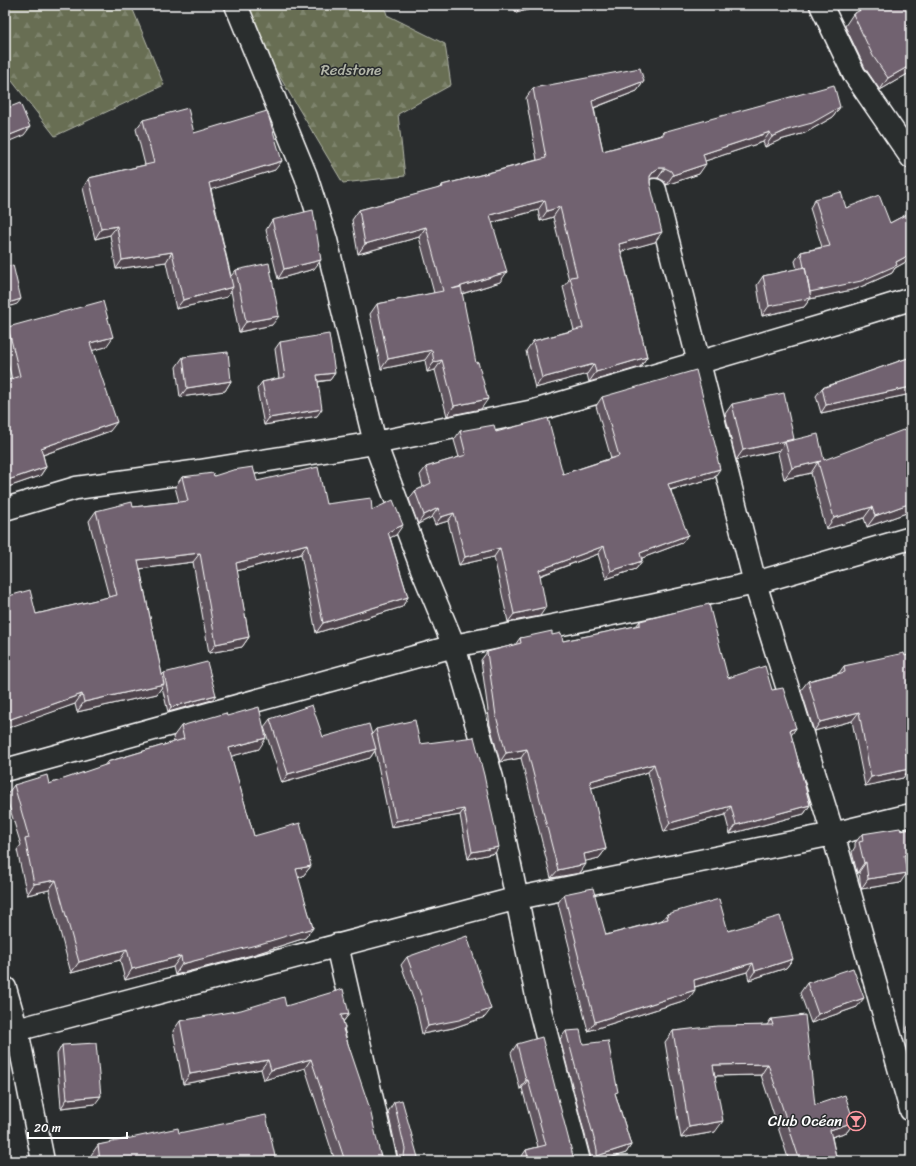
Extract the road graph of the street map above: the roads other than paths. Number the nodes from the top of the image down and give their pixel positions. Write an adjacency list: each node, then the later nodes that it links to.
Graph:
1 (236, 5): 7 (street)
2 (821, 5): 3 (street)
3 (911, 157)
4 (655, 190): 6 (street)
5 (911, 299): 6 (street)
6 (699, 362): 7 (street); 10 (street)
7 (375, 443): 8 (street); 11 (street)
8 (5, 509)
9 (911, 538): 10 (street)
10 (755, 583): 11 (street); 14 (street)
11 (454, 646): 12 (street); 15 (street)
12 (5, 770)
13 (911, 815): 14 (street)
14 (833, 834): 15 (street); 19 (street)
15 (518, 898): 16 (street); 22 (street)
16 (337, 945): 18 (street); 21 (street)
17 (5, 988): 18 (street)
18 (11, 1032): 20 (street)
19 (911, 1110)
20 (43, 1161)
21 (386, 1161)
22 (579, 1161)

